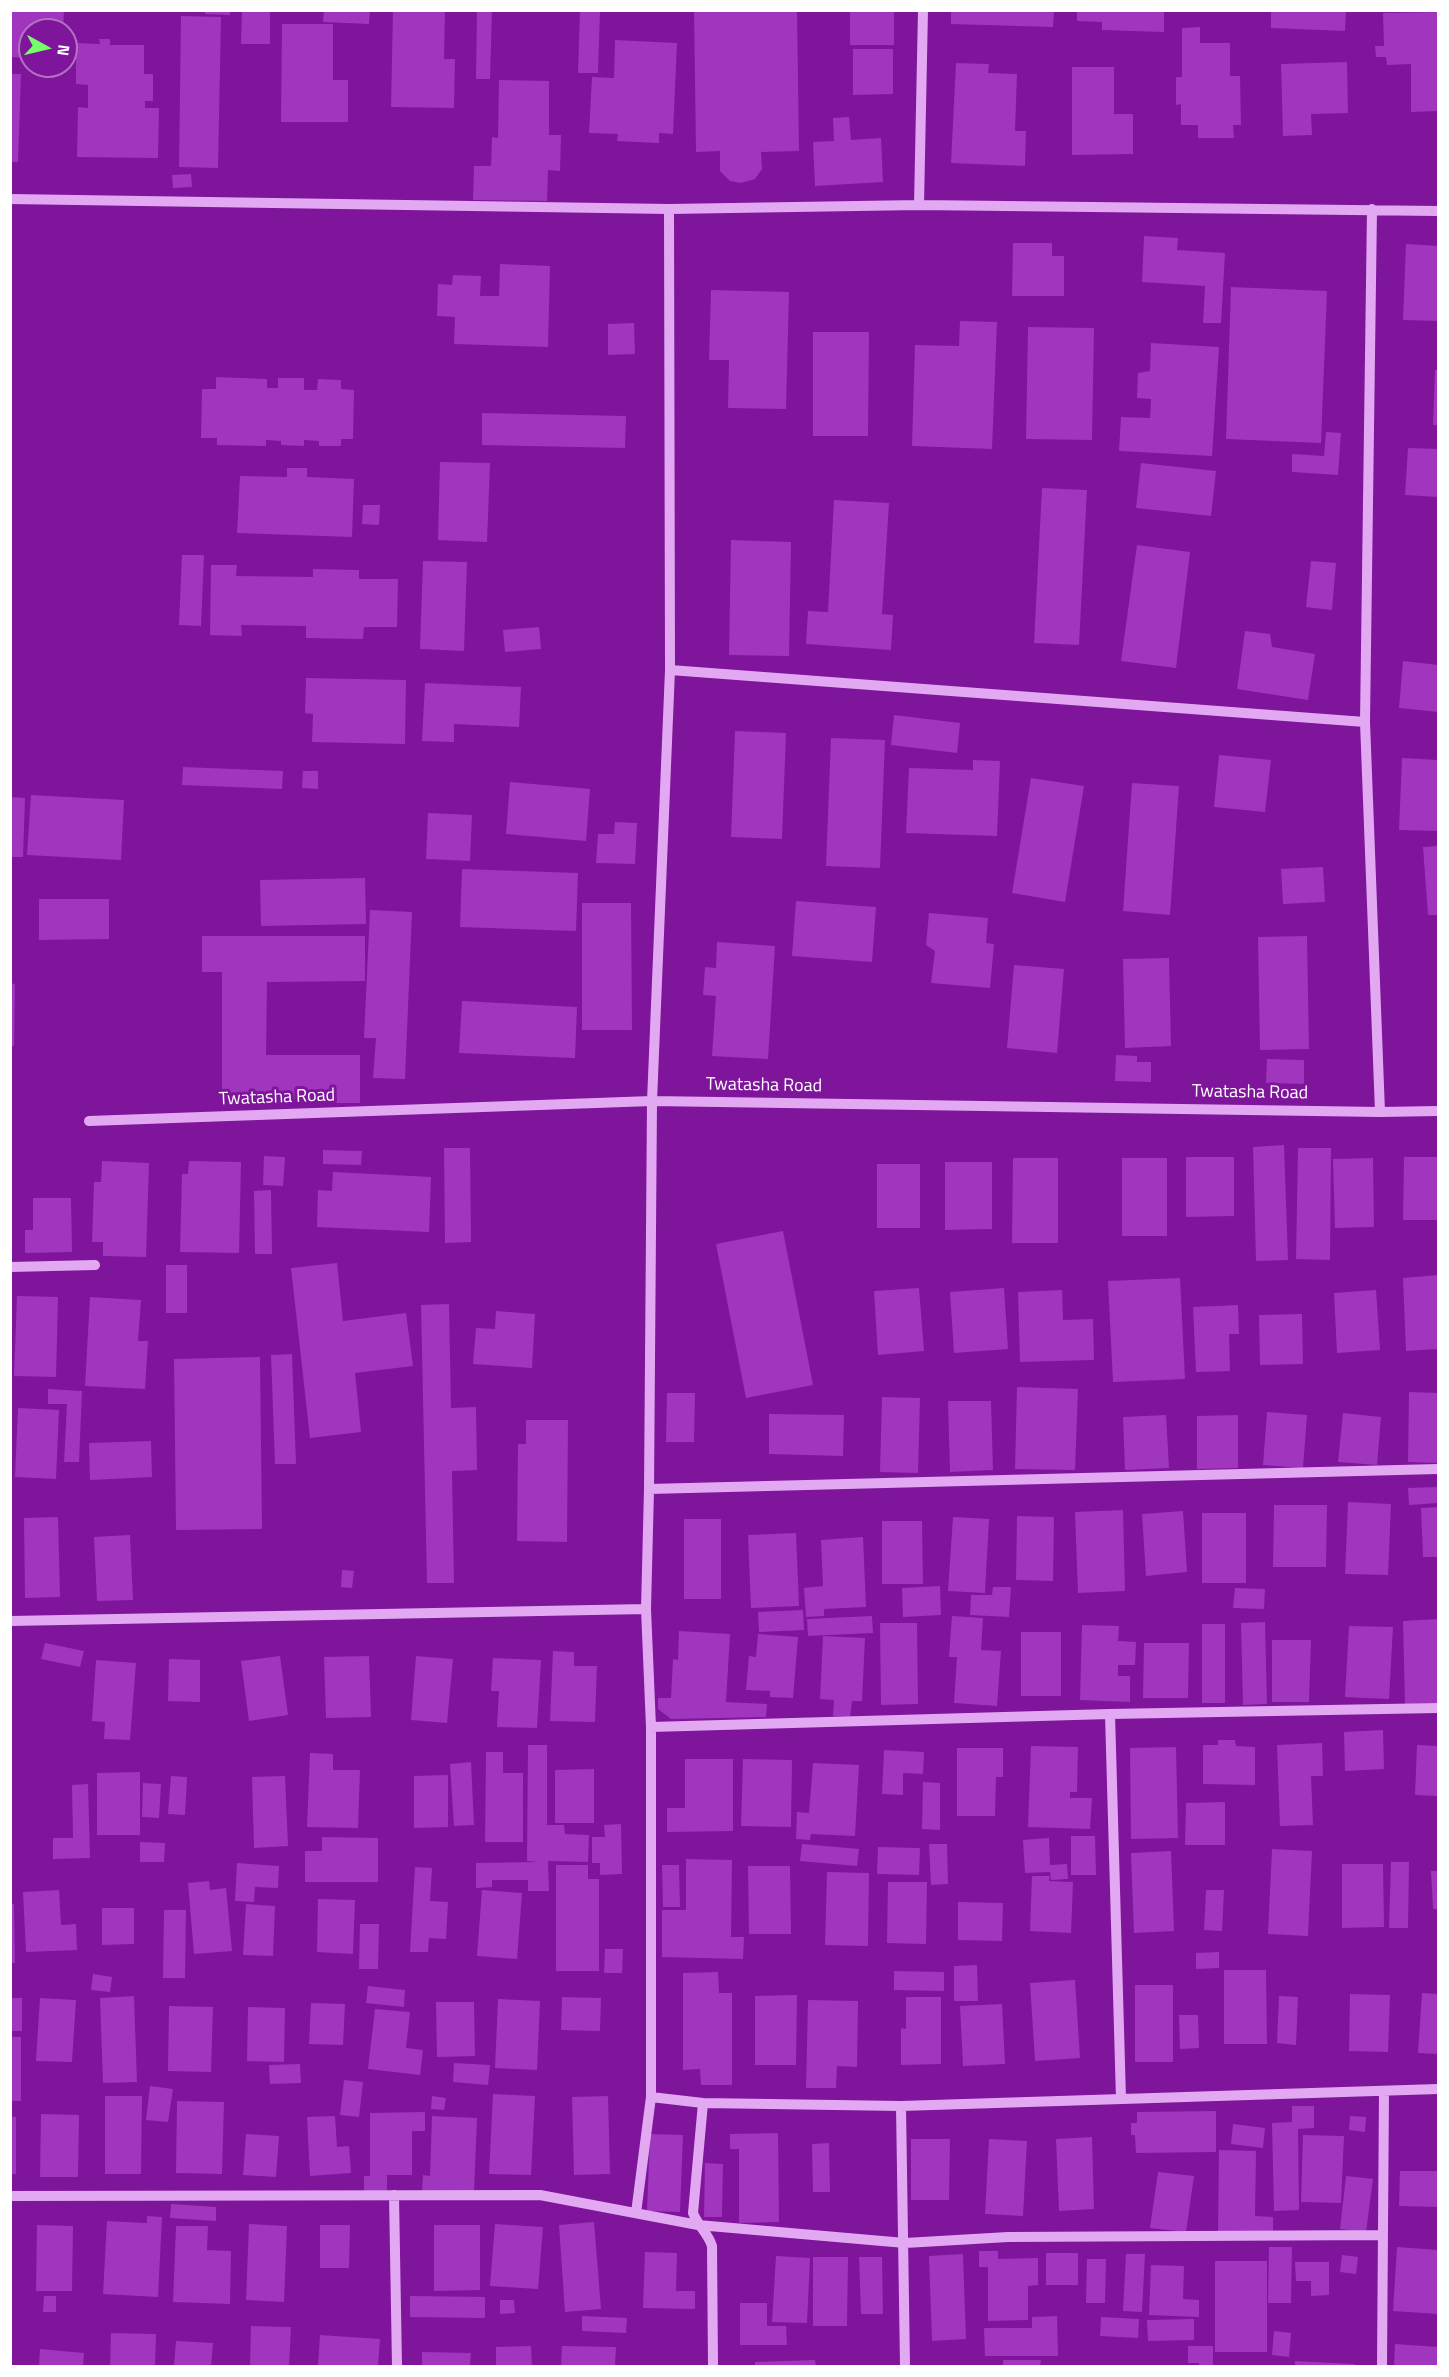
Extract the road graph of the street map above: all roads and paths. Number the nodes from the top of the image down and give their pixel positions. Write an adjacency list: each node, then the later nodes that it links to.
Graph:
1 (923, 10): 3 (street)
2 (10, 199): 4 (street)
3 (919, 205): 4 (street); 5 (street)
4 (669, 209): 7 (street)
5 (1372, 209): 6 (street); 8 (street)
6 (1438, 211)
7 (670, 670): 8 (street); 9 (street)
8 (1365, 722): 11 (street)
9 (652, 1101): 11 (street, Twatasha Road); 12 (street, Twatasha Road); 16 (street)
10 (1438, 1111): 11 (street, Twatasha Road)
11 (1380, 1112)
12 (89, 1121)
13 (95, 1265): 14 (street)
14 (10, 1267)
15 (1438, 1469): 16 (street)
16 (649, 1489): 17 (street)
17 (646, 1609): 18 (street); 21 (street)
18 (10, 1621)
19 (1438, 1708): 20 (street)
20 (1110, 1714): 21 (street); 25 (street)
21 (651, 1726): 24 (street)
22 (1438, 2089): 23 (street)
23 (1384, 2091): 25 (street); 32 (street)
24 (651, 2097): 26 (street); 30 (street)
25 (1121, 2099): 27 (street)
26 (703, 2103): 27 (street); 31 (street)
27 (901, 2106): 33 (street)
28 (394, 2195): 29 (street); 30 (street); 34 (street)
29 (10, 2196)
30 (636, 2213): 31 (street)
31 (698, 2225): 33 (street); 35 (street)
32 (1382, 2235): 33 (street); 37 (street)
33 (905, 2243): 36 (street)
34 (397, 2367)
35 (713, 2367)
36 (905, 2367)
37 (1382, 2367)

